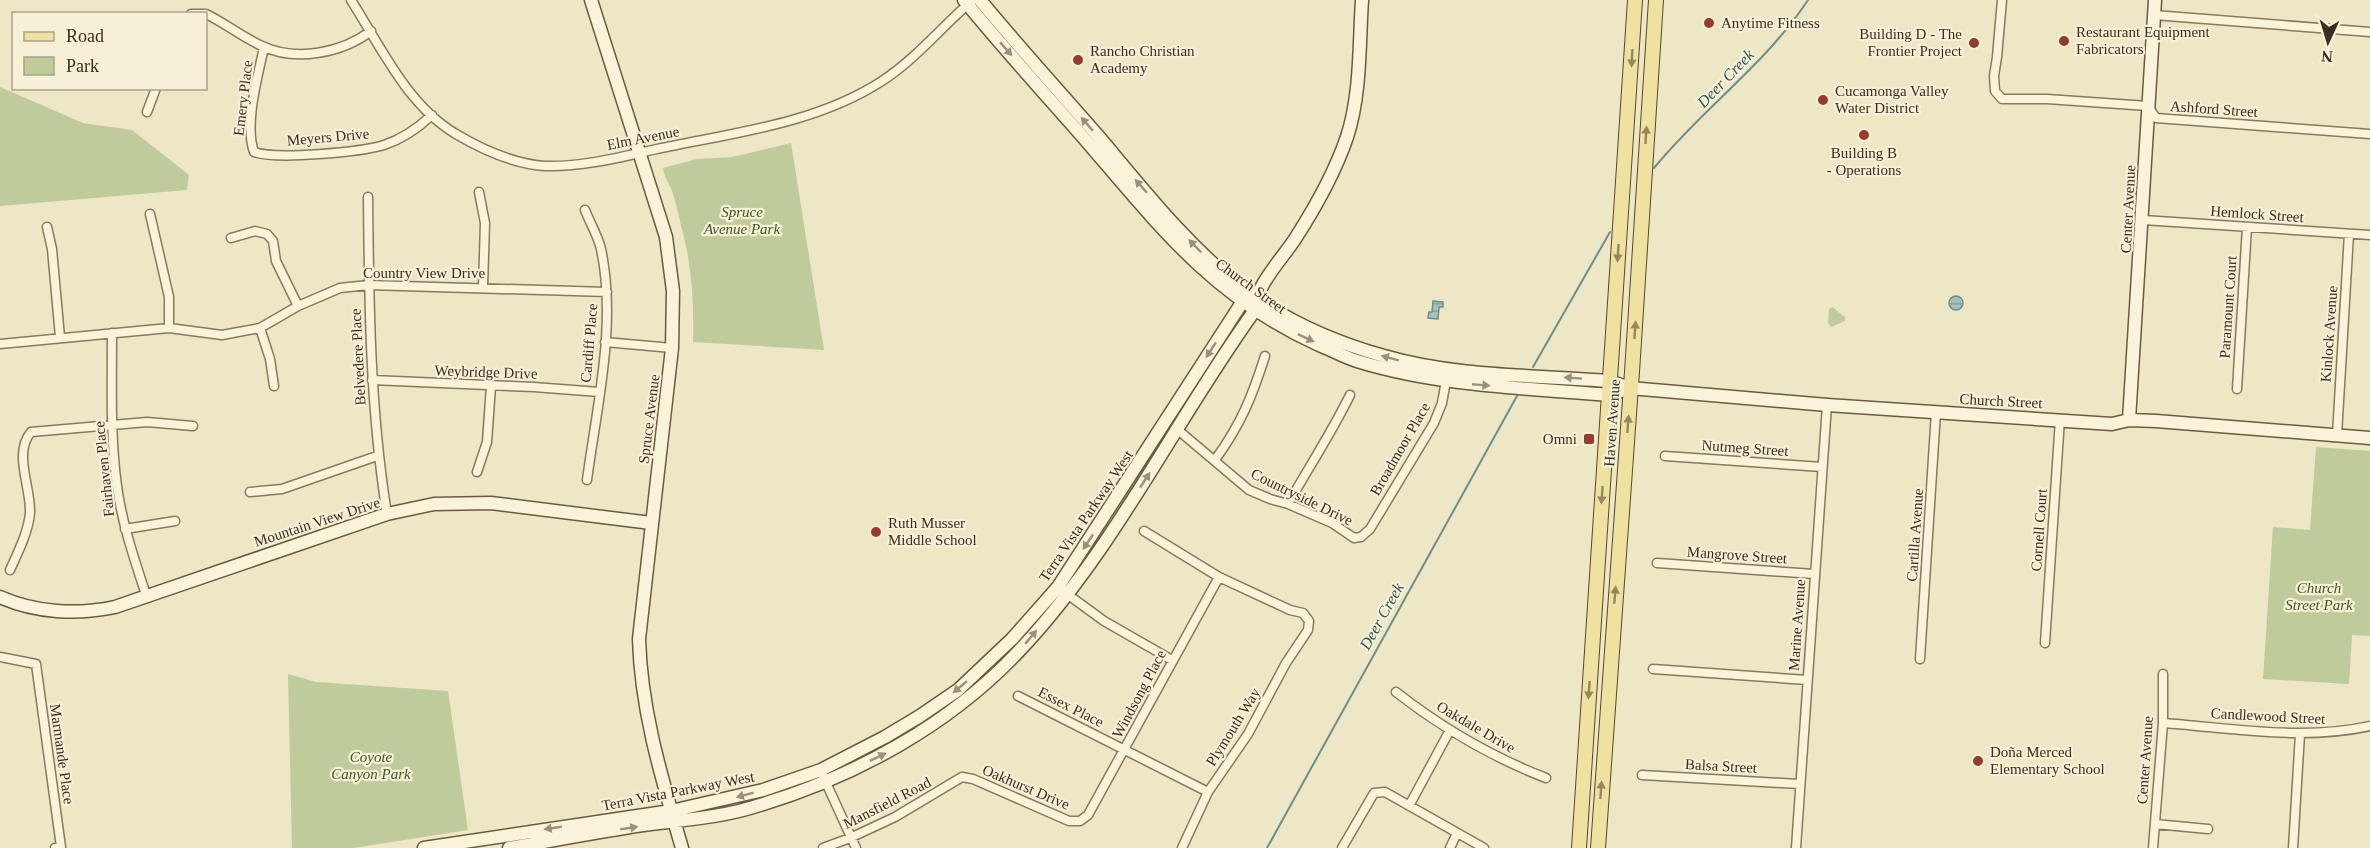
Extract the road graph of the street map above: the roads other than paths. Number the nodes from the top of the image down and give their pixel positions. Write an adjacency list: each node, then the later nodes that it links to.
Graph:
1 (351, 0): 12 (street, Elm Avenue)
2 (591, 0): 21 (street, Spruce Avenue)
3 (980, 0): 35 (street, Church Street, one-way to 3)
4 (1362, 0): 35 (street, Terra Vista Parkway West)
5 (1635, 0): 49 (main road, Haven Avenue, one-way to 49)
6 (1656, 0): 50 (main road, Haven Avenue, one-way to 6)
7 (2001, 0): 16 (street, Ashford Street)
8 (2155, 0): 11 (street, Center Avenue)
9 (968, 2): 21 (street, Elm Avenue); 35 (street, Church Street, one-way to 35)
10 (207, 15): 14 (street)
11 (2154, 15): 13 (street); 16 (street, Center Avenue)
12 (371, 31): 14 (street); 18 (street, Elm Avenue)
13 (2370, 32)
14 (264, 47): 20 (street, Emery Place)
15 (155, 90): 17 (street)
16 (2148, 106): 19 (street, Ashford Street); 26 (street, Center Avenue)
17 (147, 112)
18 (432, 115): 20 (street, Meyers Drive); 21 (street, Elm Avenue)
19 (2370, 134)
20 (254, 152)
21 (640, 153): 43 (street, Spruce Avenue)
22 (479, 192): 33 (street)
23 (368, 197): 32 (street, Belvedere Place)
24 (585, 210): 34 (street, Cardiff Place)
25 (150, 214): 37 (street)
26 (2143, 220): 28 (street, Hemlock Street); 57 (street, Center Avenue)
27 (47, 227): 40 (street)
28 (2247, 227): 29 (street, Hemlock Street); 51 (street, Paramount Court)
29 (2349, 234): 30 (street, Hemlock Street); 61 (street, Kinlock Avenue)
30 (2370, 235)
31 (231, 237): 36 (street)
32 (368, 285): 33 (street, Country View Drive); 36 (street, Country View Drive); 46 (street, Belvedere Place)
33 (483, 287): 34 (street, Country View Drive)
34 (607, 292): 41 (street, Cardiff Place)
35 (1251, 303): 45 (street, Church Street); 60 (street, Terra Vista Parkway West); 81 (street, Terra Vista Parkway West, one-way to 81)
36 (298, 306): 38 (street, Country View Drive)
37 (169, 328): 38 (street, Country View Drive); 39 (street, Country View Drive)
38 (260, 328): 47 (street)
39 (112, 333): 40 (street, Country View Drive); 58 (street, Fairhaven Place)
40 (60, 337): 42 (street, Country View Drive)
41 (605, 342): 43 (street); 52 (street, Cardiff Place)
42 (0, 344)
43 (672, 348): 73 (street, Spruce Avenue)
44 (1265, 356): 65 (street)
45 (1447, 375): 49 (street, Church Street, one-way to 45); 49 (street, Church Street, one-way to 49); 76 (street, Broadmoor Place)
46 (372, 380): 48 (street, Weybridge Drive); 63 (street, Belvedere Place)
47 (274, 386)
48 (491, 386): 52 (street, Weybridge Drive); 67 (street)
49 (1609, 388): 50 (street, Church Street); 121 (main road, Haven Avenue, one-way to 121)
50 (1630, 388): 54 (street, Church Street); 122 (main road, Haven Avenue, one-way to 50)
51 (2237, 389)
52 (599, 392): 68 (street, Cardiff Place)
53 (1350, 395): 70 (street)
54 (1827, 405): 55 (street, Church Street); 66 (street, Marine Avenue)
55 (1936, 412): 56 (street, Church Street); 86 (street, Cartilla Avenue)
56 (2060, 419): 57 (street, Church Street); 84 (street, Cornell Court)
57 (2129, 420): 61 (street, Church Street)
58 (111, 424): 59 (street); 74 (street, Fairhaven Place); 78 (street)
59 (193, 426)
60 (1178, 430): 65 (street, Countryside Drive); 81 (street, Terra Vista Parkway West, one-way to 60)
61 (2337, 435): 62 (street, Church Street)
62 (2370, 438)
63 (377, 456): 69 (street); 71 (street, Belvedere Place)
64 (1665, 456): 66 (street, Nutmeg Street)
65 (1215, 460): 70 (street, Countryside Drive)
66 (1822, 467): 79 (street, Marine Avenue)
67 (477, 472)
68 (587, 480)
69 (250, 492)
70 (1288, 504): 76 (street, Countryside Drive)
71 (387, 514): 73 (street, Mountain View Drive); 83 (street, Mountain View Drive)
72 (175, 521): 74 (street)
73 (651, 523): 105 (street, Spruce Avenue)
74 (125, 529): 83 (street, Fairhaven Place)
75 (1144, 531): 80 (street)
76 (1361, 537)
77 (1657, 563): 79 (street, Mangrove Street)
78 (10, 570)
79 (1814, 574): 90 (street, Marine Avenue)
80 (1219, 577): 87 (street, Windsong Place); 103 (street, Plymouth Way)
81 (1063, 590): 87 (street); 99 (street, Terra Vista Parkway West)
82 (0, 597): 83 (street, Mountain View Drive)
83 (147, 598)
84 (2045, 643)
85 (0, 657): 111 (street, Marmande Place)
86 (1920, 659)
87 (1172, 660): 97 (street, Windsong Place)
88 (1653, 669): 90 (street)
89 (2163, 674): 93 (street, Center Avenue)
90 (1808, 680): 102 (street, Marine Avenue)
91 (1396, 692): 95 (street, Oakdale Drive)
92 (1018, 696): 97 (street, Essex Place)
93 (2163, 723): 96 (street, Candlewood Street); 107 (street, Center Avenue)
94 (2370, 726): 96 (street, Candlewood Street)
95 (1450, 730): 101 (street, Oakdale Drive); 104 (street)
96 (2300, 734): 125 (street)
97 (1125, 749): 103 (street, Essex Place); 106 (street, Windsong Place)
98 (1642, 775): 102 (street, Balsa Street)
99 (823, 776): 105 (street, Terra Vista Parkway West); 110 (street)
100 (962, 777): 106 (street, Oakhurst Drive); 110 (street, Mansfield Road)
101 (1546, 778)
102 (1799, 784): 123 (street, Marine Avenue)
103 (1208, 792): 117 (street, Plymouth Way)
104 (1409, 806): 109 (street); 118 (street)
105 (673, 817): 112 (street, Terra Vista Parkway West, one-way to 112); 113 (street, Terra Vista Parkway West, one-way to 105); 114 (street, Spruce Avenue)
106 (1080, 821)
107 (2155, 824): 108 (street); 124 (street, Center Avenue)
108 (2208, 829)
109 (1457, 833): 119 (street); 120 (street)
110 (850, 838): 115 (street, Mansfield Road); 116 (street)
111 (58, 848)
112 (424, 848)
113 (509, 848)
114 (682, 848)
115 (823, 848)
116 (856, 848)
117 (1182, 848)
118 (1342, 848)
119 (1450, 848)
120 (1484, 848)
121 (1578, 848)
122 (1598, 848)
123 (1796, 848)
124 (2153, 848)
125 (2293, 848)

